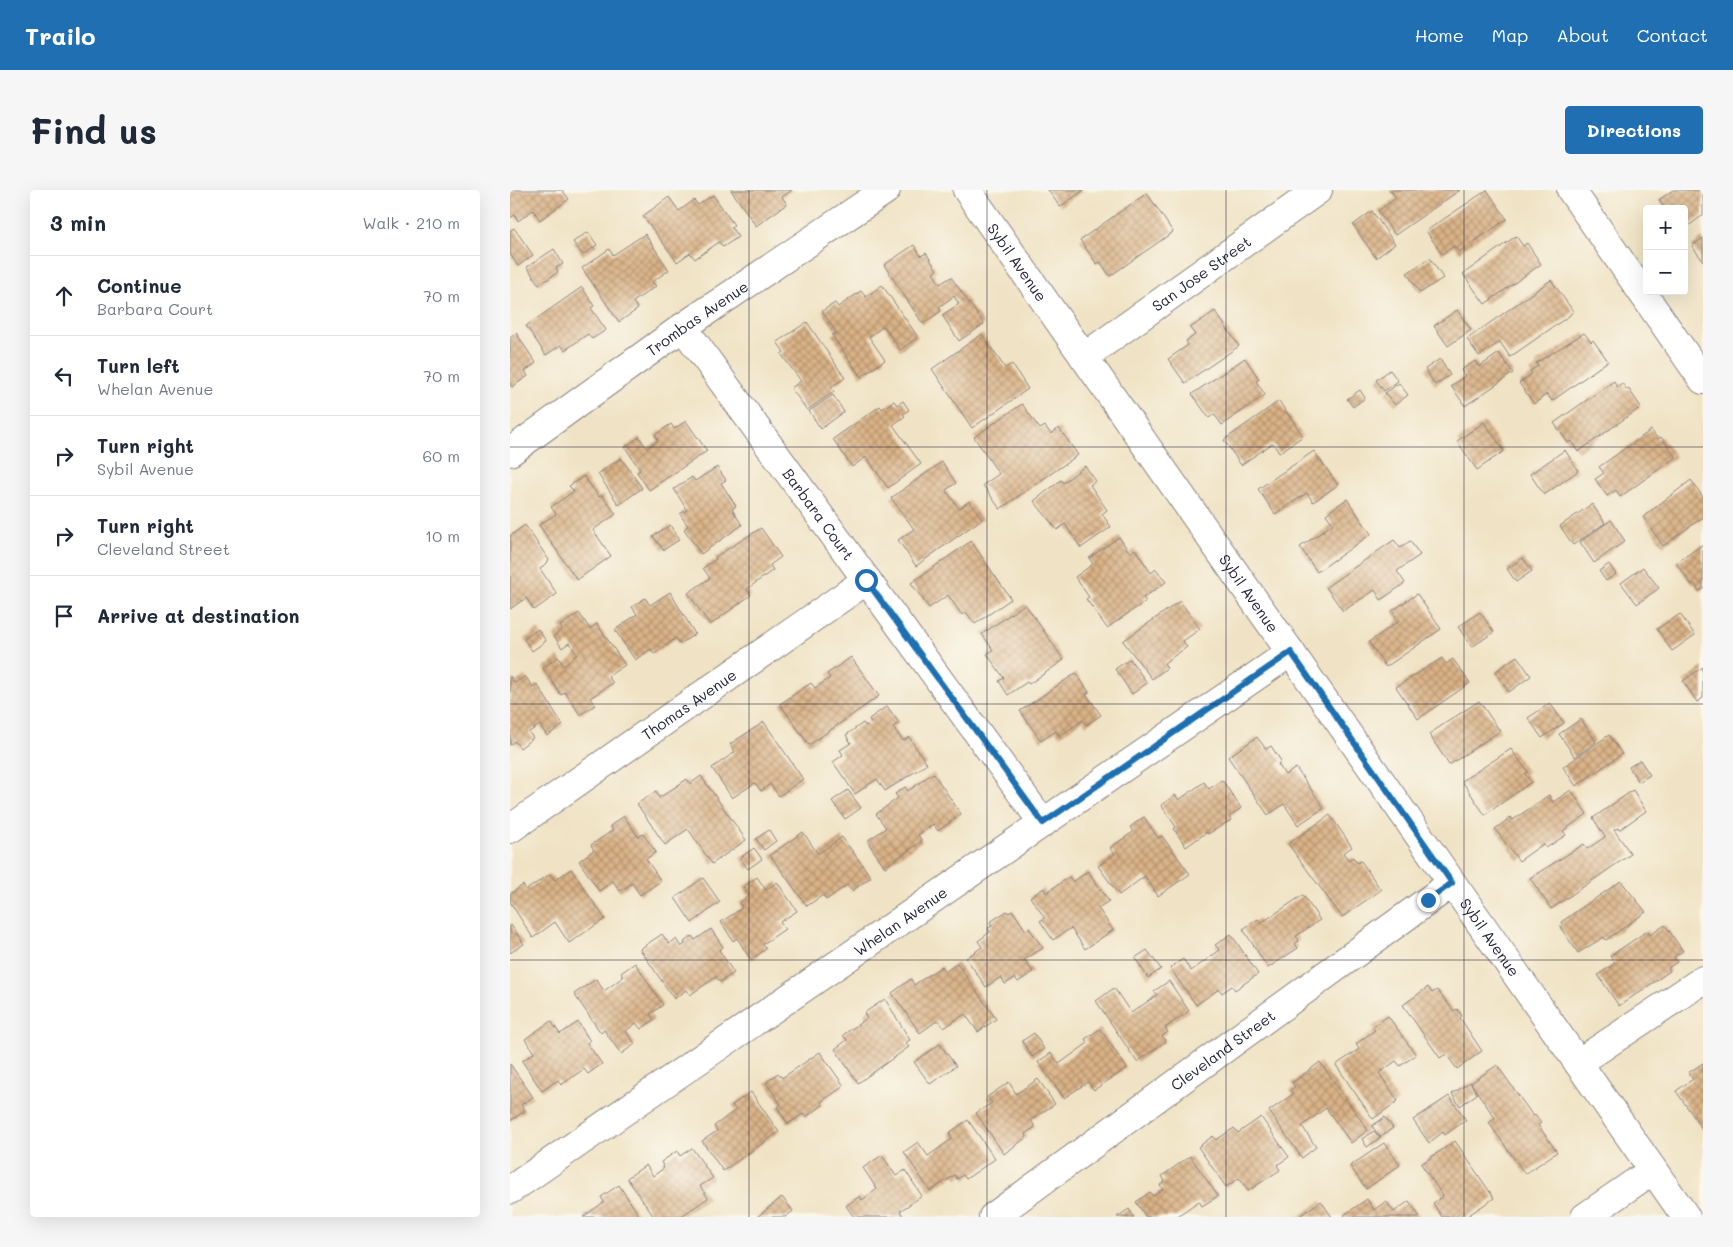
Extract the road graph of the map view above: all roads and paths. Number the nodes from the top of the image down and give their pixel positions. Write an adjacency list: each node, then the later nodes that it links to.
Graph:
1 (886, 190): 5 (street, Trombas Avenue)
2 (968, 190): 6 (street, Sybil Avenue)
3 (1318, 190): 6 (street, San Jose Street)
4 (1571, 190): 7 (street)
5 (683, 327): 8 (street, Trombas Avenue); 9 (street, Barbara Court)
6 (1084, 357): 10 (street, Sybil Avenue)
7 (1703, 380)
8 (510, 452)
9 (866, 580): 11 (street, Barbara Court); 12 (street, Thomas Avenue)
10 (1291, 652): 11 (street, Whelan Avenue); 13 (street, Sybil Avenue)
11 (1043, 823): 17 (street, Whelan Avenue)
12 (510, 829)
13 (1452, 883): 15 (street, Sybil Avenue); 18 (street, Cleveland Street)
14 (1703, 980): 15 (street)
15 (1578, 1063): 16 (street, Sybil Avenue)
16 (1653, 1170): 19 (street); 20 (street, Sybil Avenue)
17 (510, 1190)
18 (993, 1217)
19 (1585, 1217)
20 (1686, 1217)

